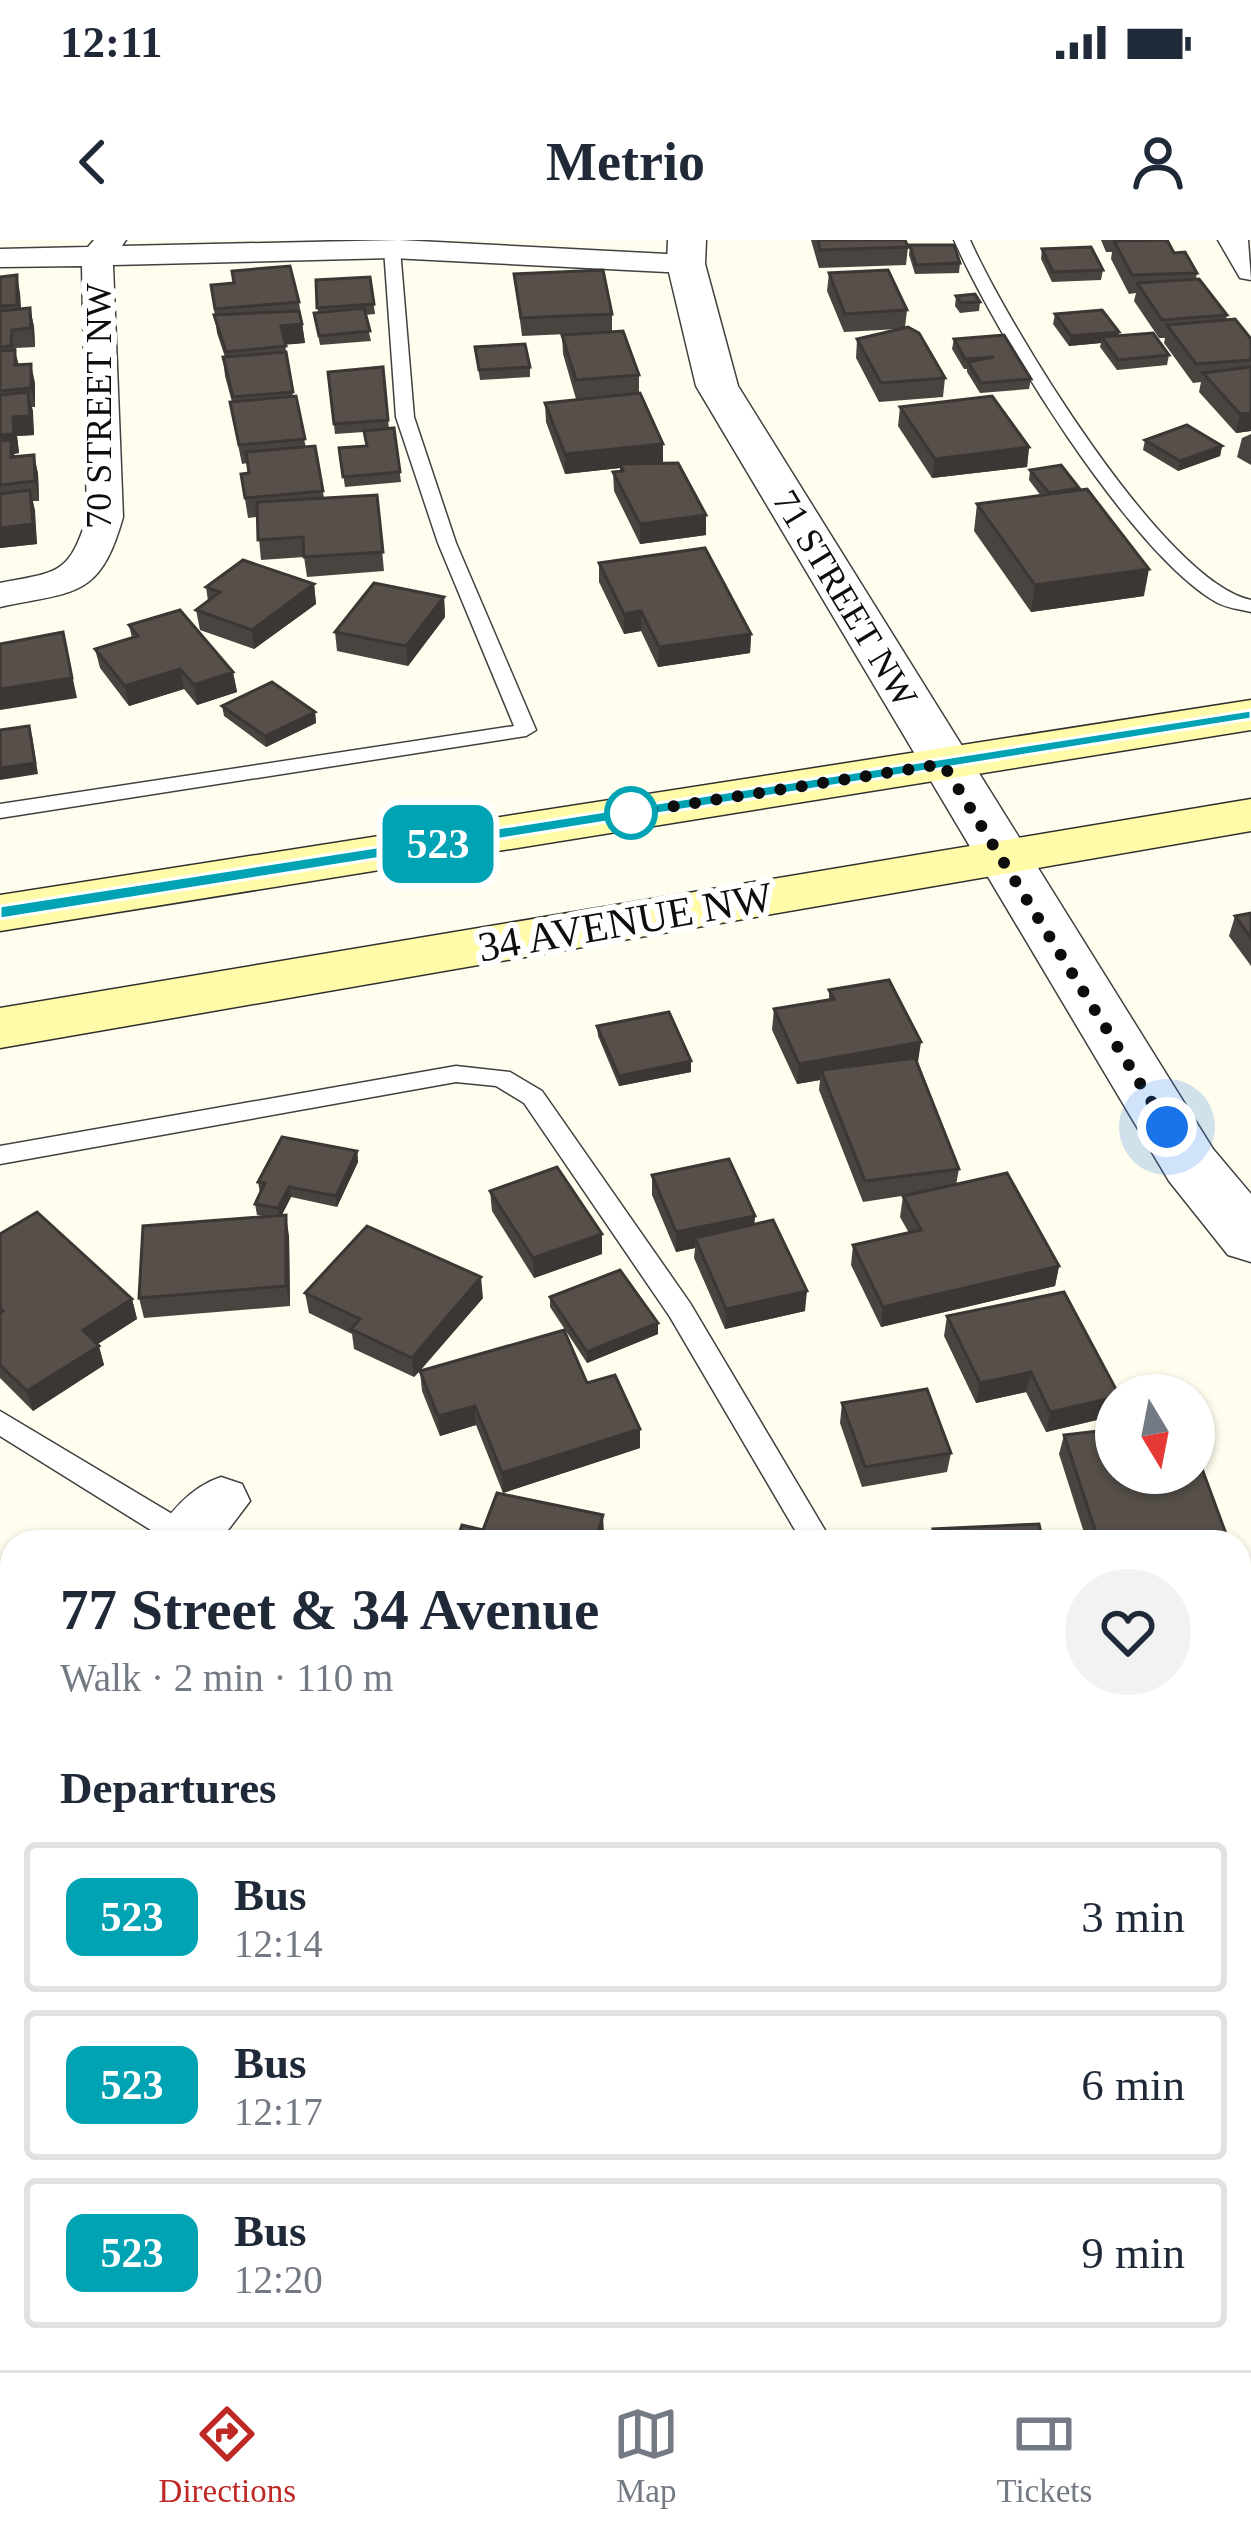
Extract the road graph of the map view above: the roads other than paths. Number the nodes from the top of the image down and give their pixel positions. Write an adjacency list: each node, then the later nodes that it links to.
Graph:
1 (962, 240): 9 (lane)
2 (1233, 240): 7 (street)
3 (104, 248): 4 (street); 6 (street); 8 (street, 70 STREET NW)
4 (392, 249): 5 (street); 12 (lane)
5 (687, 252): 11 (street, 71 STREET NW)
6 (0, 258)
7 (1251, 271)
8 (0, 595)
9 (1251, 606)
10 (1251, 715): 11 (main road)
11 (943, 764): 14 (street, 71 STREET NW); 15 (main road)
12 (0, 811)
13 (1251, 814): 14 (main road, 34 AVENUE NW)
14 (999, 857): 16 (main road, 34 AVENUE NW); 18 (street, 71 STREET NW)
15 (0, 913)
16 (0, 1028)
17 (0, 1155): 21 (lane)
18 (1251, 1238)
19 (0, 1422): 20 (lane)
20 (196, 1530)
21 (810, 1530)

